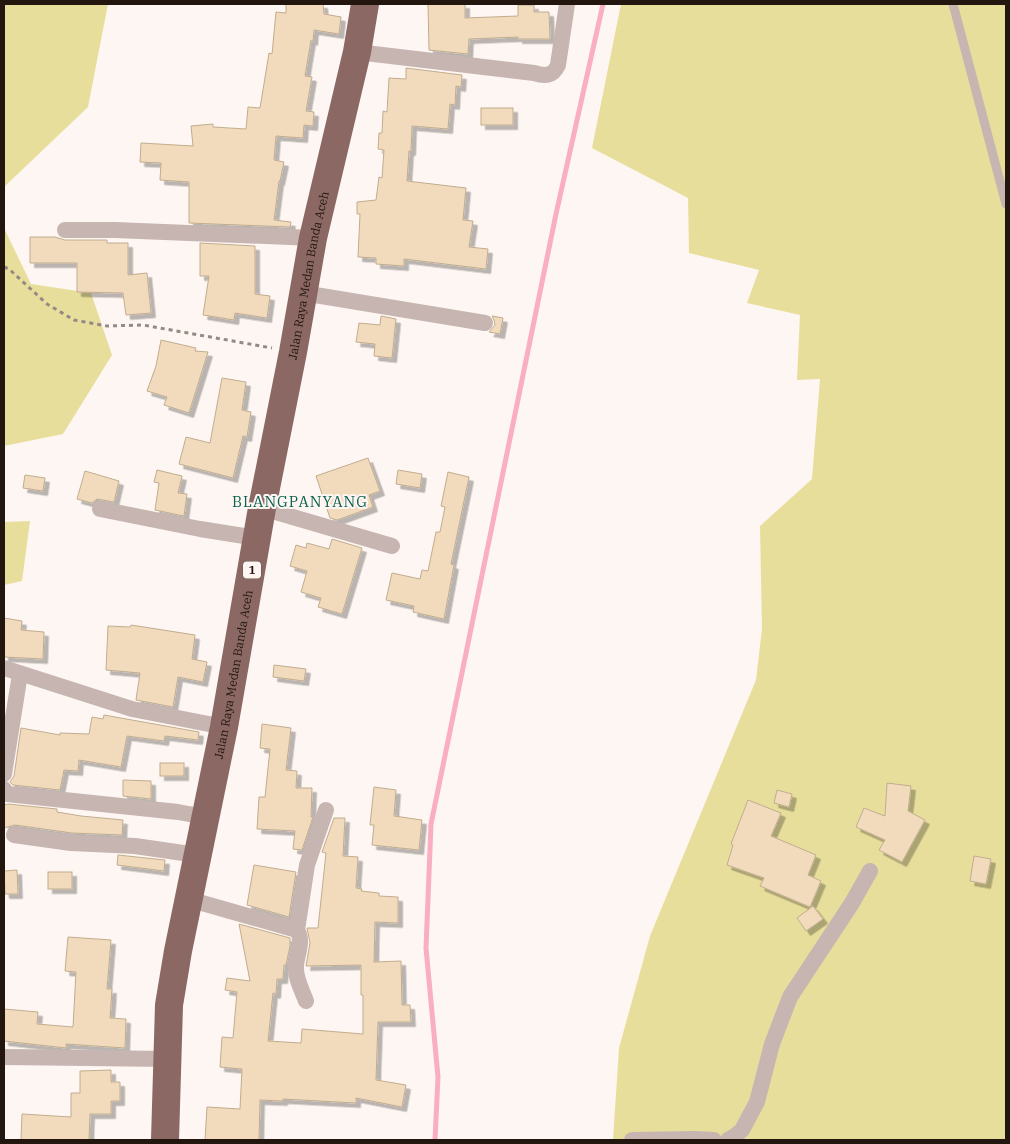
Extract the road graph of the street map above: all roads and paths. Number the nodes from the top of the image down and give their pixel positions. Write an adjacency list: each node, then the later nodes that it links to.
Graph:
1 (365, 4): 4 (highway, Jalan Raya Medan Banda Aceh / 1)
2 (567, 4): 4 (street)
3 (953, 4): 5 (lane)
4 (358, 52): 7 (highway, Jalan Raya Medan Banda Aceh / 1)
5 (1006, 204)
6 (65, 230): 7 (street)
7 (313, 238): 9 (highway, Jalan Raya Medan Banda Aceh / 1)
8 (4, 267): 11 (path)
9 (303, 293): 10 (street); 11 (highway, Jalan Raya Medan Banda Aceh / 1)
10 (485, 323)
11 (293, 352): 12 (highway, Jalan Raya Medan Banda Aceh / 1)
12 (262, 508): 14 (highway, Jalan Raya Medan Banda Aceh / 1); 15 (street)
13 (100, 509): 14 (street)
14 (257, 538): 18 (highway, Jalan Raya Medan Banda Aceh / 1)
15 (392, 546)
16 (4, 668): 17 (street)
17 (20, 674): 18 (street); 19 (street)
18 (224, 727): 22 (highway, Jalan Raya Medan Banda Aceh / 1)
19 (4, 774)
20 (4, 789): 22 (street)
21 (326, 810): 27 (street)
22 (205, 817): 24 (highway, Jalan Raya Medan Banda Aceh / 1)
23 (14, 835): 24 (street)
24 (198, 854): 26 (highway, Jalan Raya Medan Banda Aceh / 1)
25 (870, 870): 34 (street)
26 (188, 899): 27 (street); 30 (highway, Jalan Raya Medan Banda Aceh / 1)
27 (297, 930): 28 (street)
28 (306, 1001)
29 (4, 1057): 30 (street)
30 (168, 1059): 31 (highway, Jalan Raya Medan Banda Aceh / 1)
31 (165, 1140)
32 (632, 1140): 33 (street)
33 (714, 1140)
34 (728, 1140)

